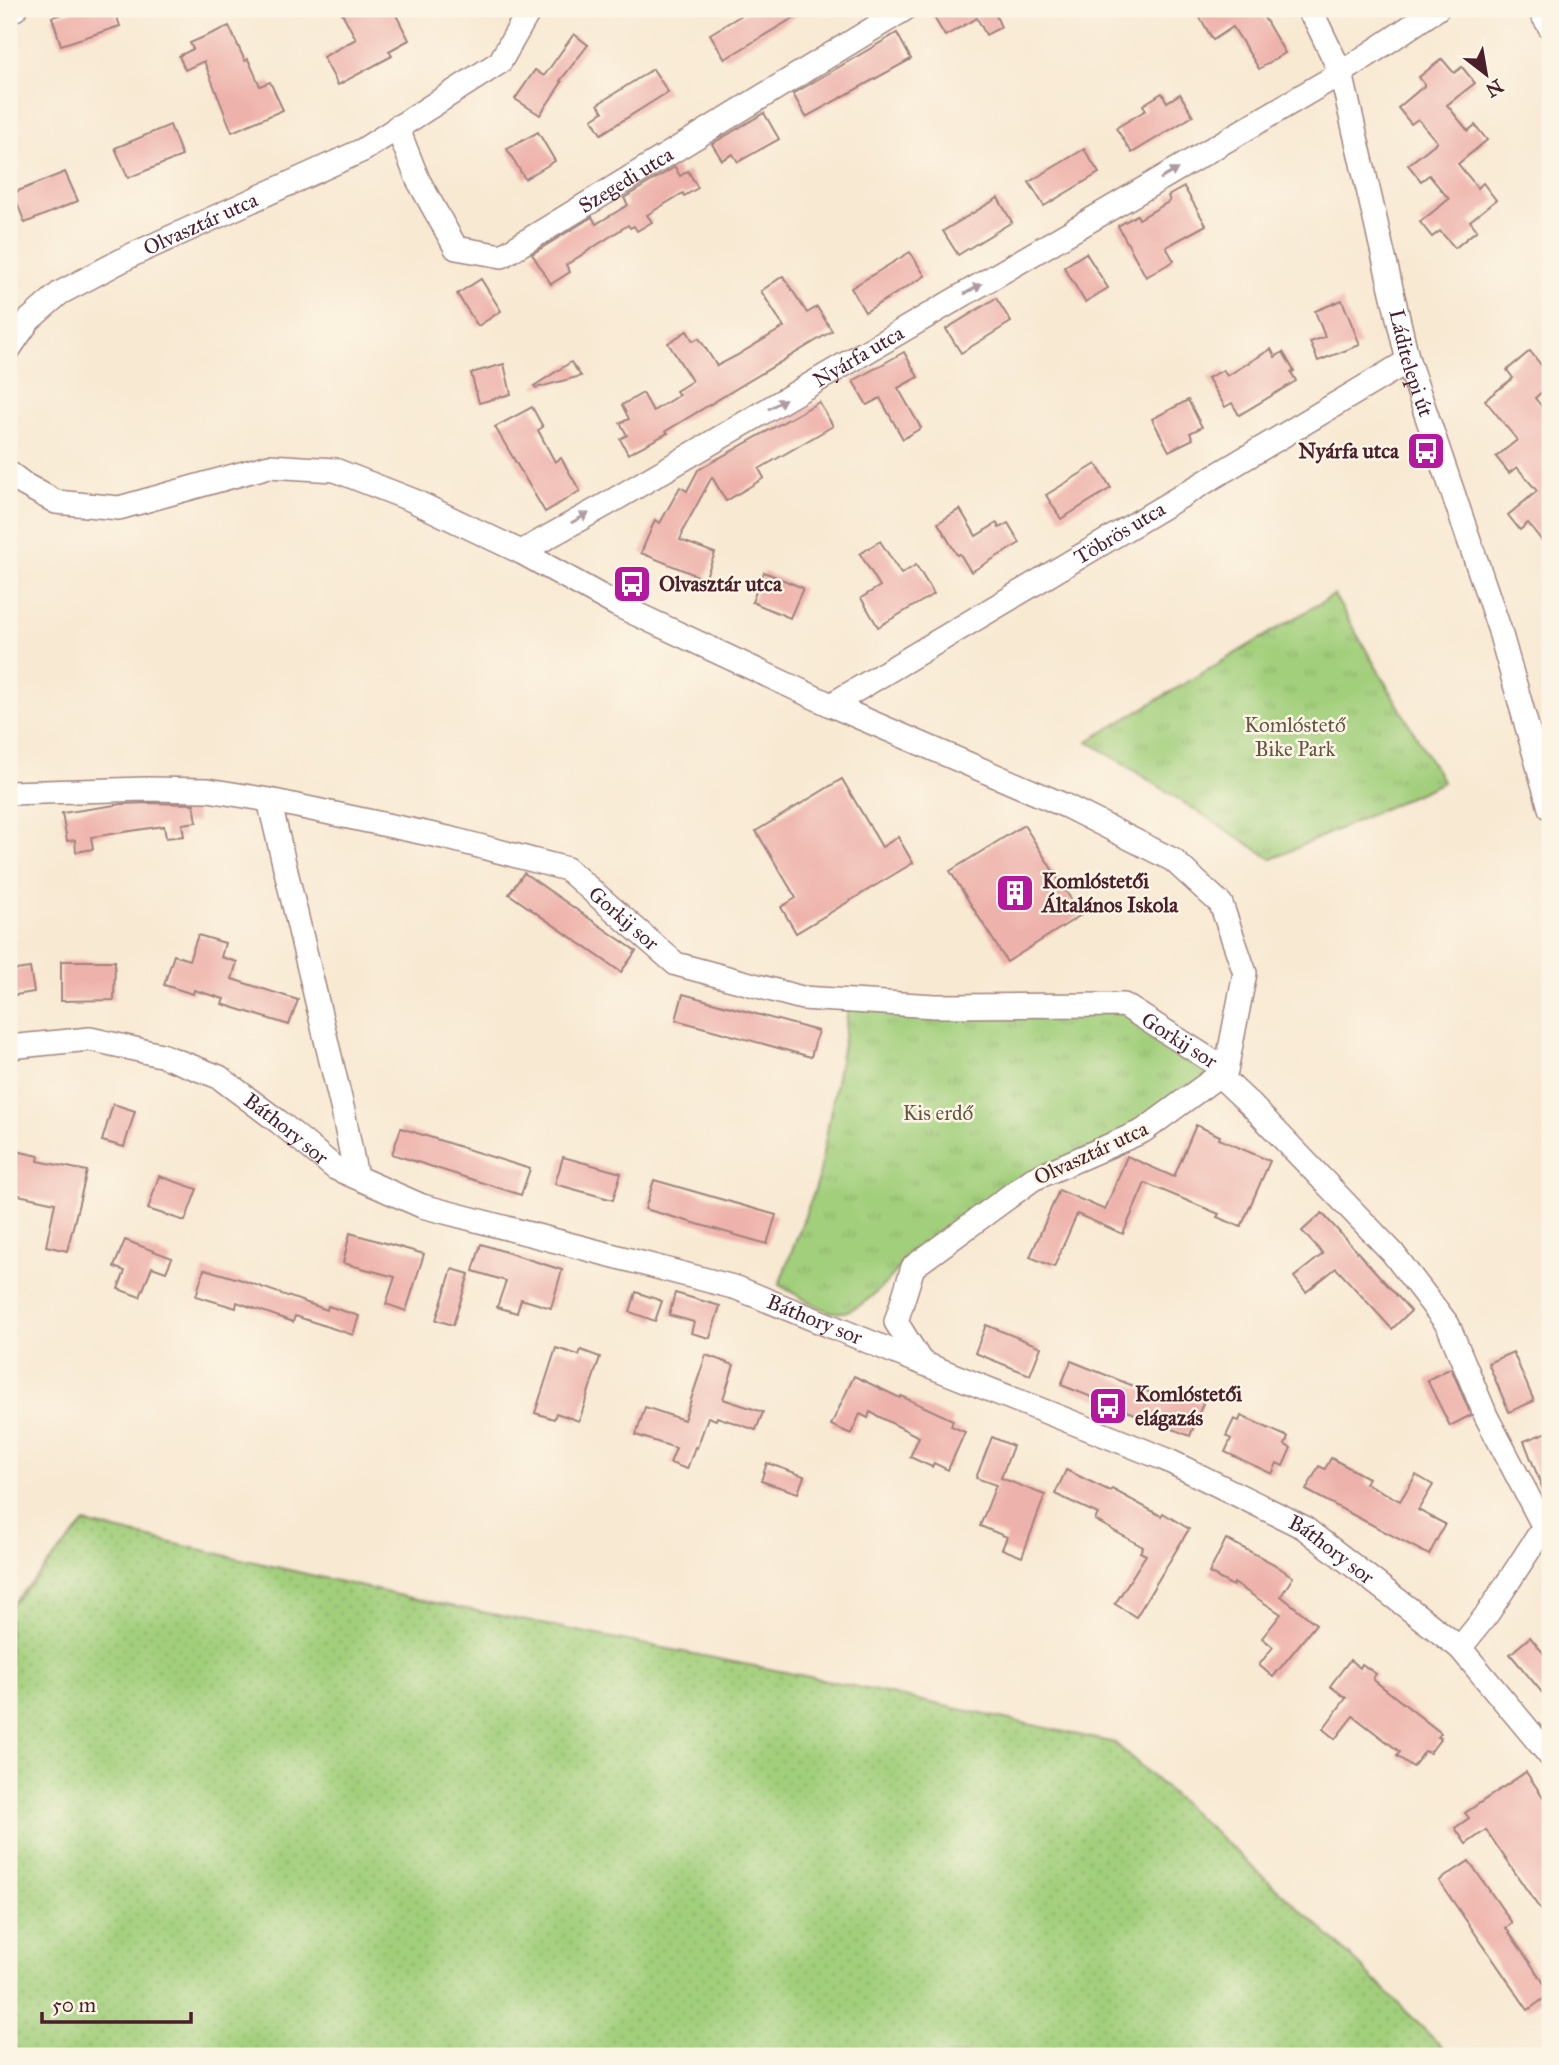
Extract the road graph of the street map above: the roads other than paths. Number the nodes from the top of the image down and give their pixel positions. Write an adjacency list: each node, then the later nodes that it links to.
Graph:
1 (15, 9): 7 (street)
2 (530, 9): 10 (street, Olvasztár utca)
3 (905, 9): 10 (street, Szegedi utca)
4 (1307, 9): 9 (street, Láditelepi út)
5 (1437, 9): 9 (street, Nyárfa utca)
6 (1539, 9): 8 (street)
7 (9, 10)
8 (1550, 27)
9 (1341, 73): 12 (street, Láditelepi út); 14 (street, Nyárfa utca, one-way to 9)
10 (397, 127): 11 (street, Olvasztár utca)
11 (9, 349)
12 (1408, 361): 15 (street, Töbrös utca); 18 (street, Láditelepi út)
13 (9, 473): 14 (street)
14 (521, 552): 15 (street)
15 (831, 705): 20 (street)
16 (9, 793): 17 (street, Gorkij sor)
17 (269, 800): 20 (street, Gorkij sor); 21 (street)
18 (1550, 808)
19 (9, 1047): 21 (street, Báthory sor)
20 (1222, 1072): 22 (street, Olvasztár utca); 23 (street, Gorkij sor)
21 (356, 1177): 22 (street, Báthory sor)
22 (921, 1362): 24 (street, Báthory sor)
23 (1547, 1530): 24 (street)
24 (1460, 1648): 25 (street, Báthory sor)
25 (1550, 1756)

